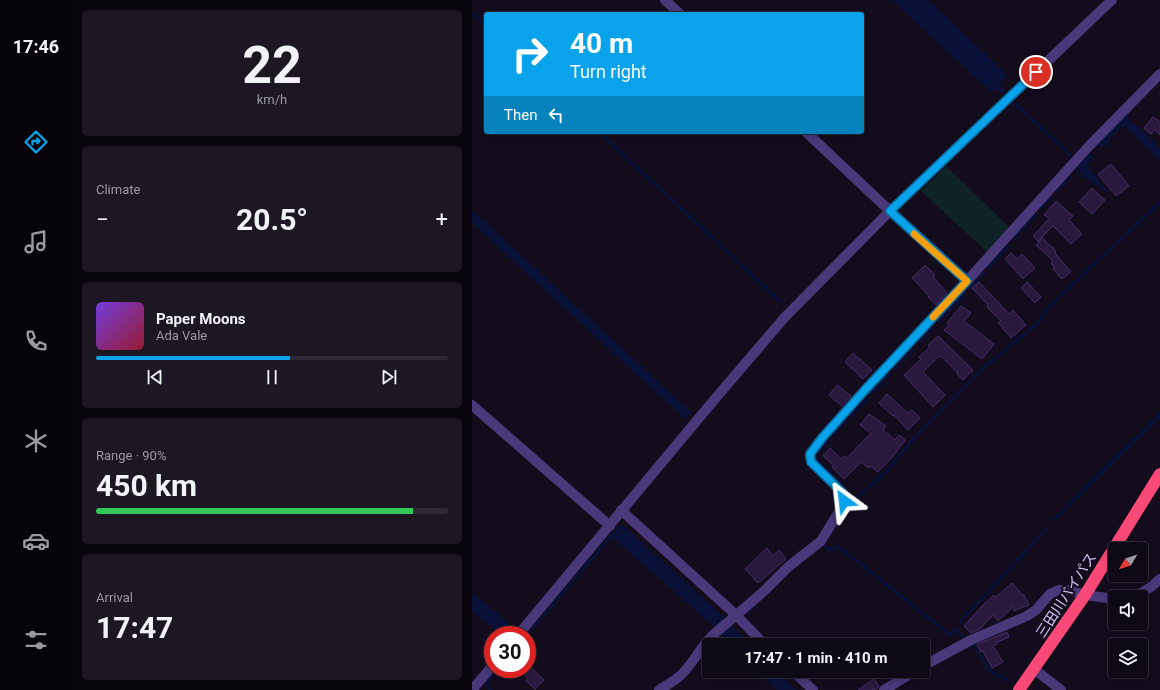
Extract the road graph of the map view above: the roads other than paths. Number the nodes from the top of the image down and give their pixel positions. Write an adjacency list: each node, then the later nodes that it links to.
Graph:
1 (666, 0): 3 (street)
2 (1112, 0): 6 (street)
3 (678, 12)
4 (1160, 74): 7 (street)
5 (808, 134): 6 (street)
6 (890, 211): 7 (street); 10 (street)
7 (967, 281): 16 (street)
8 (472, 404): 11 (street)
9 (1160, 474): 14 (highway, 三田川バイパス)
10 (621, 510): 11 (street); 16 (street)
11 (610, 526): 17 (street)
12 (1160, 579): 13 (street)
13 (1145, 590)
14 (1085, 595): 15 (street); 19 (street); 20 (highway, 三田川バイパス)
15 (1108, 598)
16 (733, 617): 18 (street); 24 (street)
17 (526, 626)
18 (757, 638)
19 (930, 662)
20 (1034, 669): 30 (highway, 三田川バイパス); 31 (street)
21 (484, 677): 25 (street)
22 (801, 678): 28 (street)
23 (904, 678): 29 (street)
24 (670, 683): 26 (street); 27 (street)
25 (475, 689)
26 (659, 690)
27 (679, 690)
28 (814, 690)
29 (884, 690)
30 (1019, 690)
31 (1061, 690)

